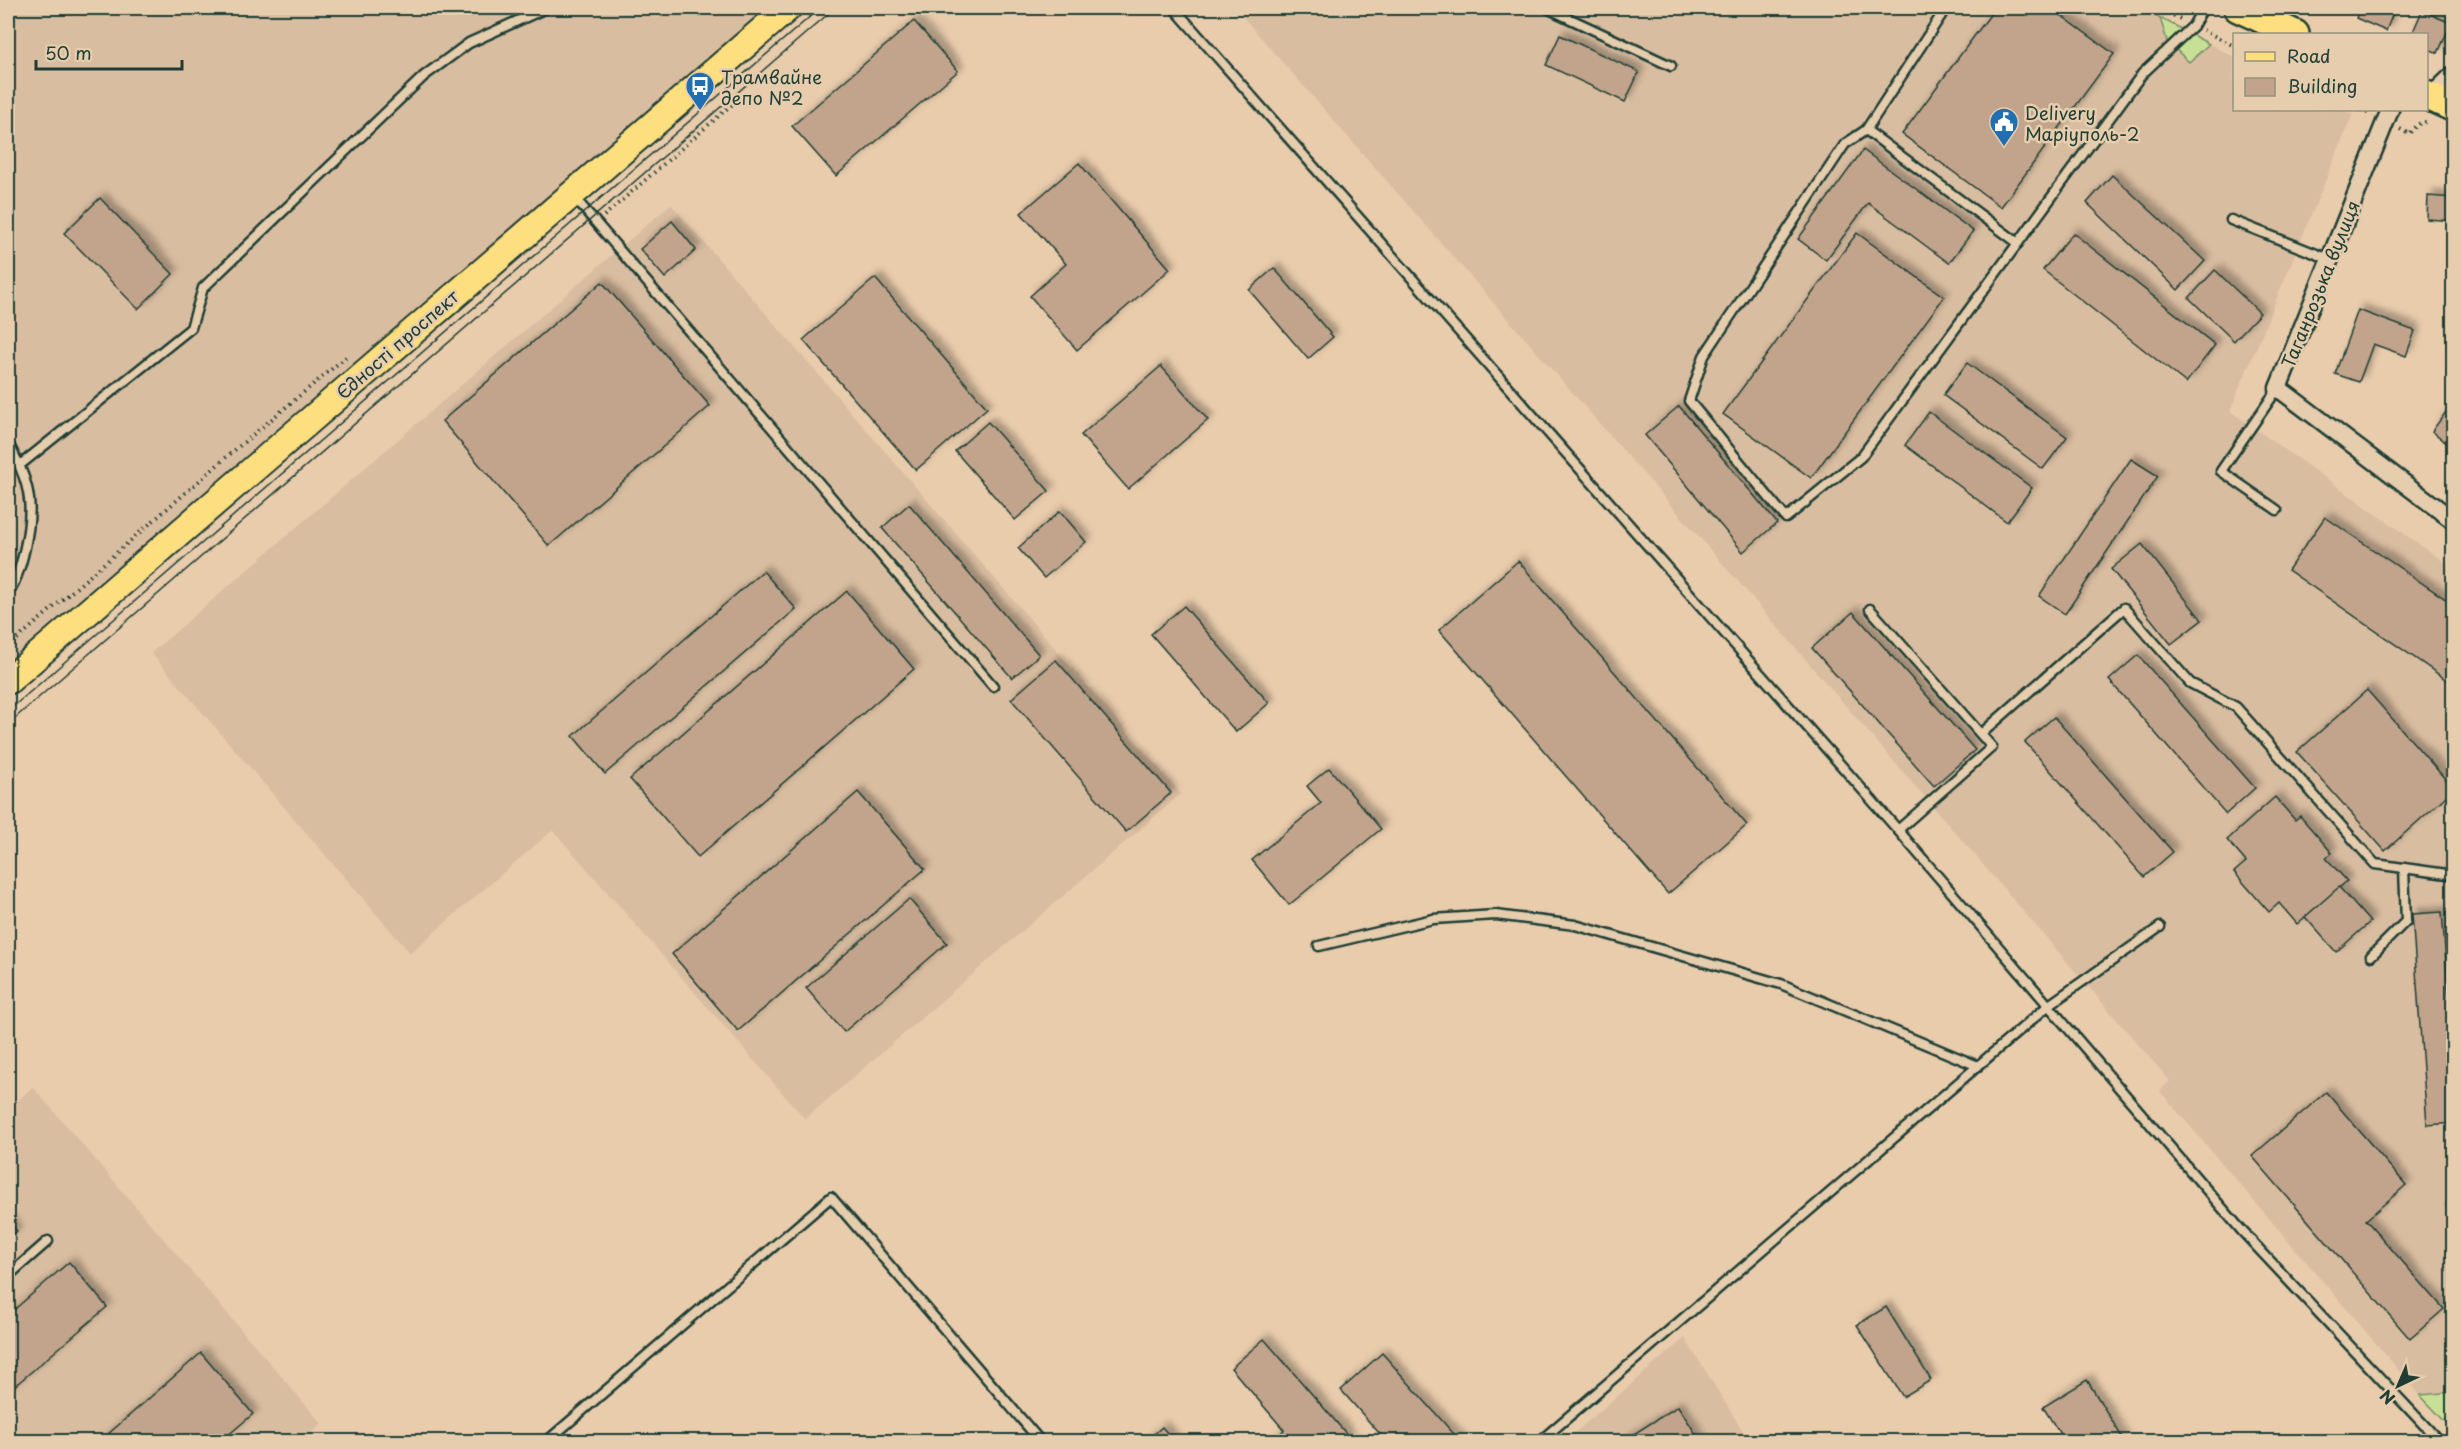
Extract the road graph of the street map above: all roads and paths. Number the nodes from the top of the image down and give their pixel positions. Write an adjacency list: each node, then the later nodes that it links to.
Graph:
1 (546, 8): 22 (lane)
2 (788, 8): 15 (main road, Єдності проспект)
3 (1174, 8): 30 (lane)
4 (1547, 8): 9 (lane)
5 (1946, 8): 14 (lane)
6 (2203, 8): 18 (lane)
7 (2238, 8): 8 (highway)
8 (2293, 33)
9 (1671, 66)
10 (2454, 74): 12 (street)
11 (744, 94): 17 (path)
12 (2435, 106): 13 (path)
13 (2387, 115): 19 (street, Таганрозька вулиця)
14 (1866, 130): 18 (lane); 18 (lane)
15 (571, 193): 17 (lane); 27 (main road, Єдності проспект)
16 (2231, 220): 19 (lane)
17 (597, 223): 28 (lane)
18 (2018, 243)
19 (2329, 260): 20 (street, Таганрозька вулиця)
20 (2278, 388): 23 (lane); 24 (street, Таганрозька вулиця)
21 (8, 443): 22 (lane)
22 (20, 465): 25 (lane)
23 (2277, 510)
24 (2454, 521)
25 (8, 593)
26 (1870, 609): 29 (lane)
27 (8, 681)
28 (993, 686)
29 (1981, 734): 30 (lane); 31 (lane)
30 (1898, 830): 36 (lane)
31 (2404, 868): 32 (lane); 35 (lane)
32 (2454, 875)
33 (2160, 927): 36 (lane)
34 (1318, 946): 37 (lane)
35 (2371, 956)
36 (2049, 1005): 37 (lane); 45 (lane)
37 (1978, 1066): 44 (lane)
38 (2452, 1203): 39 (lane)
39 (2454, 1225)
40 (48, 1241): 41 (lane)
41 (8, 1276)
42 (546, 1442): 43 (lane)
43 (1041, 1442)
44 (1539, 1442)
45 (2440, 1442)

